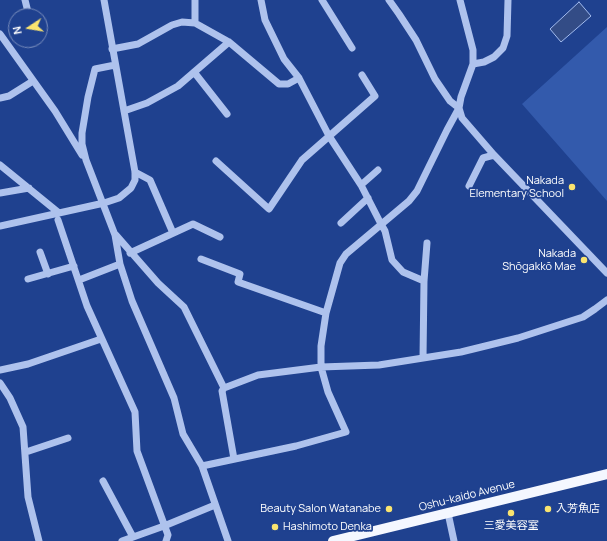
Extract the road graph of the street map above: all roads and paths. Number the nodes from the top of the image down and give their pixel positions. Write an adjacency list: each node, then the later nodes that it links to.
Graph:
1 (104, 0): 12 (street)
2 (195, 0): 8 (street)
3 (261, 0): 17 (street)
4 (322, 0): 11 (street)
5 (388, 0): 20 (street)
6 (460, 0): 13 (street)
7 (508, 0): 13 (street)
8 (195, 23): 10 (street); 12 (street)
9 (0, 34): 18 (street)
10 (229, 42): 15 (street); 17 (street)
11 (352, 48)
12 (112, 49): 14 (street)
13 (473, 64): 20 (street)
14 (115, 65): 21 (street); 25 (street)
15 (194, 72): 21 (street); 22 (street)
16 (362, 75): 23 (street)
17 (299, 78): 23 (street)
18 (33, 81): 19 (street); 25 (street)
19 (0, 98)
20 (459, 108): 24 (street); 38 (street)
21 (124, 111): 29 (street)
22 (228, 114)
23 (329, 136): 26 (street); 30 (street)
24 (494, 155): 31 (street); 49 (street)
25 (86, 160): 35 (street)
26 (216, 161)
27 (0, 165): 32 (street)
28 (378, 170): 30 (street)
29 (135, 172): 35 (street); 40 (street)
30 (361, 185): 34 (street)
31 (469, 186)
32 (29, 188): 33 (street); 36 (street)
33 (0, 193)
34 (368, 198): 37 (street); 38 (street)
35 (104, 203): 36 (street); 41 (street)
36 (59, 217): 39 (street); 48 (street)
37 (341, 223)
38 (381, 224): 53 (street); 55 (street)
39 (0, 226)
40 (173, 233): 42 (street); 45 (street)
41 (115, 235): 45 (street); 47 (street)
42 (220, 236)
43 (427, 243): 53 (street)
44 (40, 252): 50 (street)
45 (130, 253): 61 (street)
46 (201, 259): 55 (street)
47 (120, 264): 52 (street); 65 (street)
48 (74, 266): 50 (street); 52 (street)
49 (607, 273)
50 (48, 274): 51 (street)
51 (28, 279)
52 (79, 280): 56 (street)
53 (424, 281): 57 (street)
54 (607, 300): 57 (street)
55 (326, 313): 58 (street)
56 (101, 339): 59 (street); 70 (street)
57 (423, 358): 58 (street)
58 (321, 367): 61 (street); 64 (street)
59 (0, 370)
60 (0, 383): 63 (street)
61 (224, 388): 64 (street)
62 (68, 438): 63 (street)
63 (26, 452): 73 (street)
64 (234, 459): 65 (street)
65 (202, 466): 68 (street)
66 (607, 474): 69 (main road, Oshu-kaido Avenue)
67 (103, 481): 71 (street)
68 (215, 505): 70 (street); 76 (street)
69 (448, 513): 72 (main road, Oshu-kaido Avenue); 78 (street)
70 (164, 526): 71 (street); 75 (street)
71 (133, 537): 74 (street)
72 (362, 537): 77 (main road, Oshu-kaido Avenue)
73 (39, 541)
74 (122, 541)
75 (166, 541)
76 (228, 541)
77 (332, 541)
78 (454, 541)

